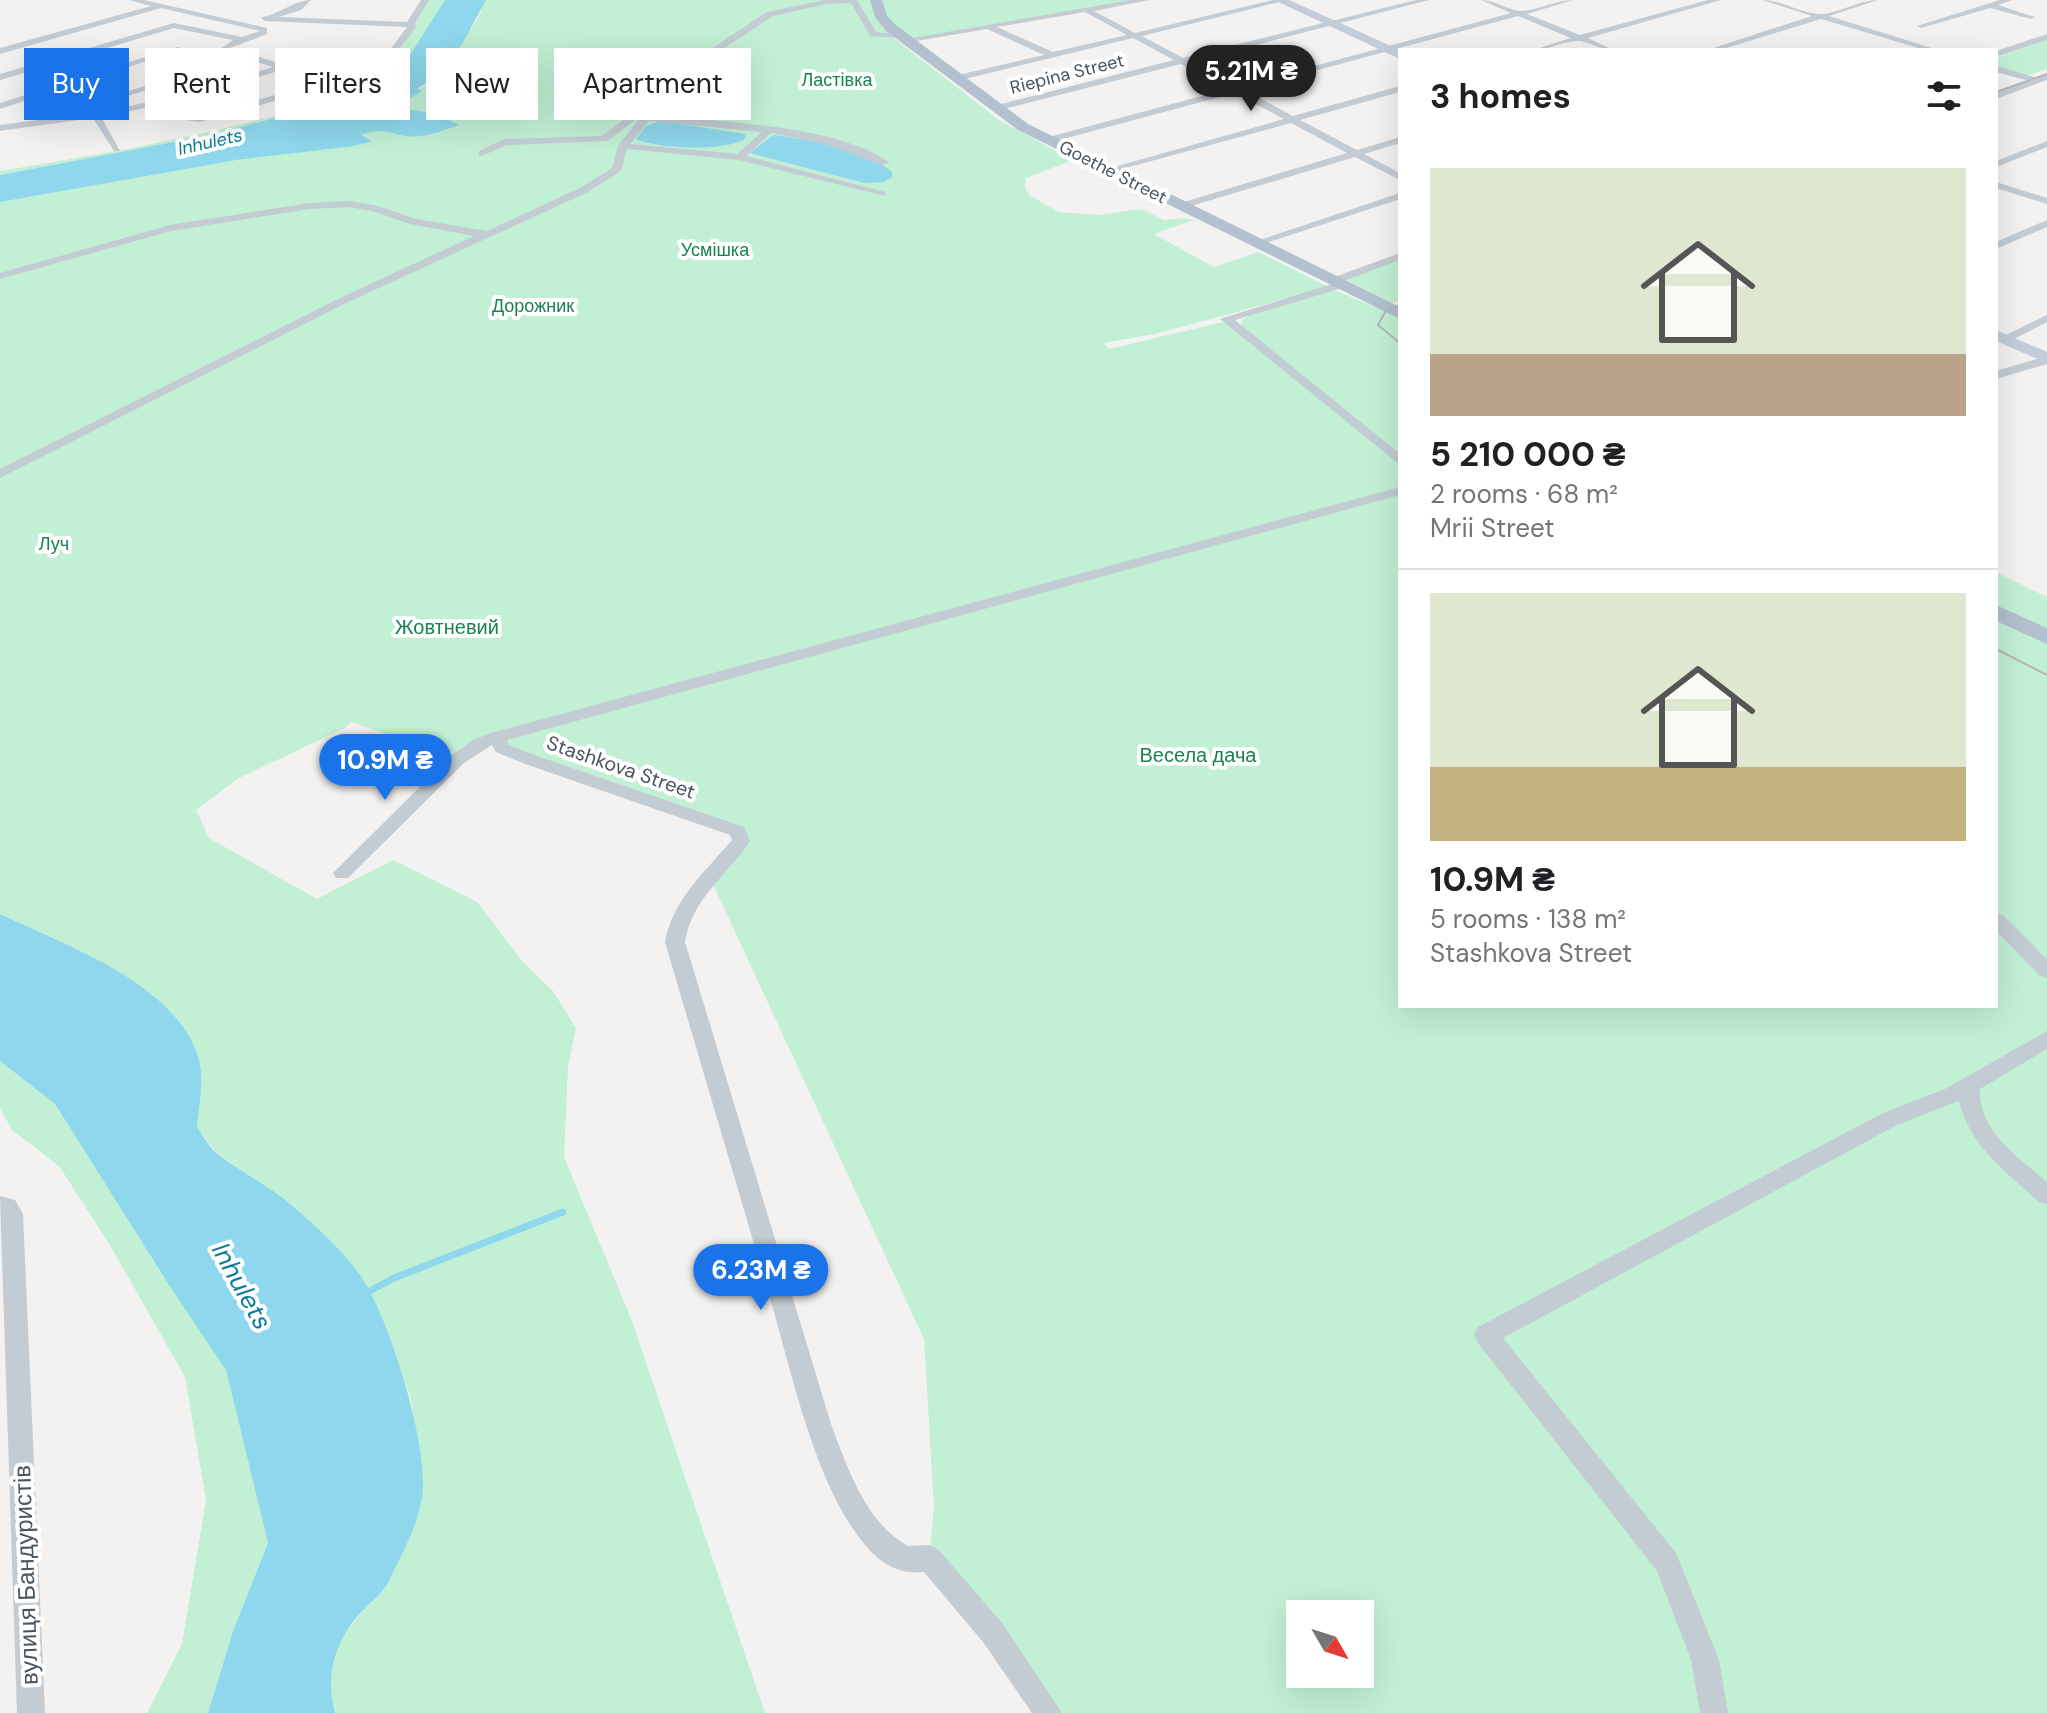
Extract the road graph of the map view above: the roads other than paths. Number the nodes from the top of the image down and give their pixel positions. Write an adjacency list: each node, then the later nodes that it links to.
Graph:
1 (133, 0): 16 (street)
2 (307, 0): 21 (street)
3 (425, 0): 22 (street)
4 (853, 0): 29 (street, Goethe Street); 35 (street, Goethe Street)
5 (876, 0): 29 (main road)
6 (1145, 0): 18 (street)
7 (1281, 0): 24 (street); 28 (street)
8 (1425, 0): 24 (street, Riepina Street)
9 (1485, 0): 19 (street)
10 (1569, 0): 19 (street)
11 (1717, 0): 31 (street)
12 (1766, 0): 20 (street)
13 (1874, 0): 20 (street)
14 (1970, 0): 17 (street)
15 (2008, 0): 17 (street)
16 (161, 6): 23 (street); 42 (street)
17 (1990, 6): 25 (street); 27 (street)
18 (1086, 10): 26 (street); 28 (street)
19 (1519, 14): 31 (street); 41 (street)
20 (1820, 16): 33 (street); 40 (street)
21 (264, 19): 22 (street); 23 (street)
22 (411, 23): 58 (street)
23 (245, 24): 32 (street)
24 (1332, 24): 41 (street); 48 (street, Riepina Street)
25 (2009, 24)
26 (988, 26): 29 (street); 45 (street)
27 (1921, 26)
28 (1135, 36): 45 (street); 48 (street)
29 (902, 37): 52 (main road, Goethe Street)
30 (2047, 37): 43 (street)
31 (1579, 38): 36 (street); 37 (street)
32 (242, 39): 34 (street); 51 (street)
33 (1725, 46): 38 (street); 39 (street)
34 (226, 48)
35 (716, 48)
36 (1544, 48)
37 (1604, 48)
38 (1718, 48)
39 (1732, 48)
40 (1927, 48)
41 (1386, 49): 44 (street); 55 (street)
42 (0, 51)
43 (1998, 53)
44 (1398, 54)
45 (1052, 55): 52 (street)
46 (145, 60): 59 (street)
47 (259, 60): 50 (street)
48 (1183, 62): 55 (street); 60 (street, Riepina Street)
49 (1998, 70): 53 (street)
50 (259, 74)
51 (0, 77)
52 (957, 78): 60 (main road, Goethe Street)
53 (2044, 81): 57 (street)
54 (145, 88): 67 (street)
55 (1237, 90): 66 (street); 70 (street)
56 (1398, 90): 66 (street)
57 (1998, 95)
58 (259, 102)
59 (0, 106)
60 (996, 108): 70 (main road, Goethe Street)
61 (66, 120): 67 (street)
62 (99, 120): 74 (street)
63 (634, 120): 75 (street, Goethe Street)
64 (641, 120): 73 (street)
65 (701, 120): 69 (street)
66 (1290, 120): 76 (street); 80 (street)
67 (35, 124): 68 (street)
68 (0, 128)
69 (769, 130): 77 (street); 78 (street)
70 (1048, 140): 80 (main road, Goethe Street)
71 (1398, 141): 76 (street)
72 (2047, 144): 79 (street)
73 (623, 146): 77 (street); 88 (street)
74 (117, 149)
75 (482, 153)
76 (1356, 153): 81 (street); 86 (street)
77 (739, 157): 83 (street)
78 (885, 163)
79 (1998, 163)
80 (1111, 171): 86 (main road, Goethe Street)
81 (1398, 176)
82 (1998, 186): 85 (street)
83 (881, 194)
84 (1398, 197): 89 (street)
85 (2047, 201)
86 (1181, 206): 89 (main road, Goethe Street)
87 (2047, 223): 90 (street)
88 (493, 234): 92 (street); 100 (street)
89 (1256, 243): 93 (main road, Goethe Street)
90 (1998, 245)
91 (1398, 257): 93 (street)
92 (0, 276)
93 (1337, 283): 94 (main road, Goethe Street); 99 (street)
94 (1398, 313)
95 (2047, 318): 96 (street)
96 (2000, 337): 97 (street)
97 (2047, 359): 98 (street)
98 (1998, 374)
99 (1398, 459)
100 (0, 474)
101 (1398, 492): 104 (street, Stashkova Street)
102 (1998, 613): 103 (main road)
103 (2047, 637)
104 (497, 737): 105 (street, Stashkova Street); 113 (street, Stashkova Street)
105 (342, 873)
106 (1998, 922): 107 (street)
107 (2047, 971)
108 (2047, 1039): 109 (street)
109 (1970, 1084): 110 (street); 114 (street)
110 (2047, 1195)
111 (0, 1205): 112 (street, вулиця Бандуристів)
112 (31, 1713)
113 (1048, 1713)
114 (1714, 1713)

